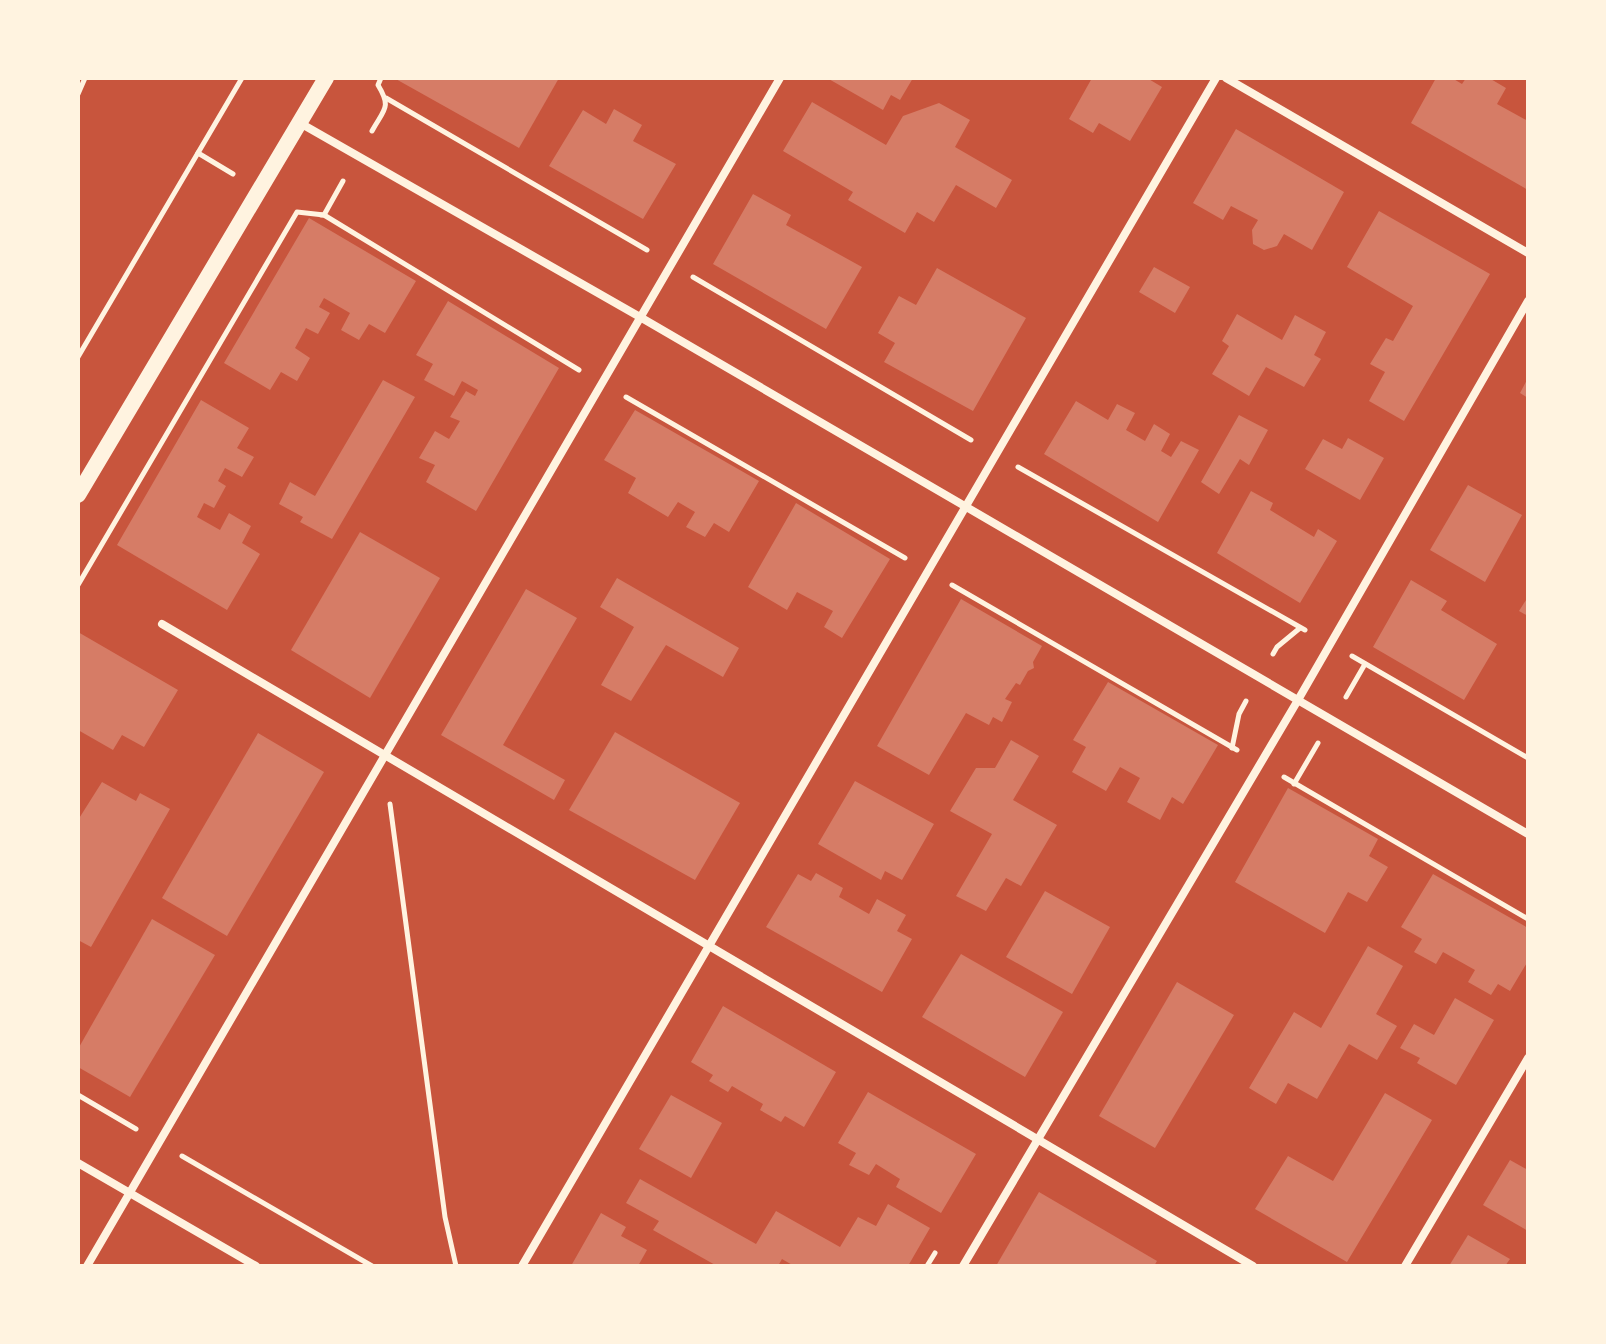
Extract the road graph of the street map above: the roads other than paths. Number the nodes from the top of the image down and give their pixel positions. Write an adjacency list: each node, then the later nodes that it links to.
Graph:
1 (326, 78): 5 (main road)
2 (780, 78): 8 (street)
3 (1216, 78): 10 (street)
4 (1226, 78): 6 (street)
5 (300, 123): 8 (street); 9 (main road)
6 (1528, 253)
7 (1528, 301): 12 (street)
8 (640, 317): 10 (street); 13 (street)
9 (78, 495)
10 (964, 507): 12 (street); 15 (street)
11 (162, 624): 13 (street)
12 (1298, 700): 14 (street); 17 (street)
13 (385, 755): 15 (street); 19 (street)
14 (1528, 834)
15 (709, 946): 17 (street); 22 (street)
16 (1528, 1058): 25 (street)
17 (1039, 1140): 23 (street); 24 (street)
18 (78, 1163): 19 (street)
19 (130, 1193): 20 (street); 21 (street)
20 (87, 1266)
21 (256, 1266)
22 (522, 1266)
23 (963, 1266)
24 (1253, 1266)
25 (1405, 1266)

